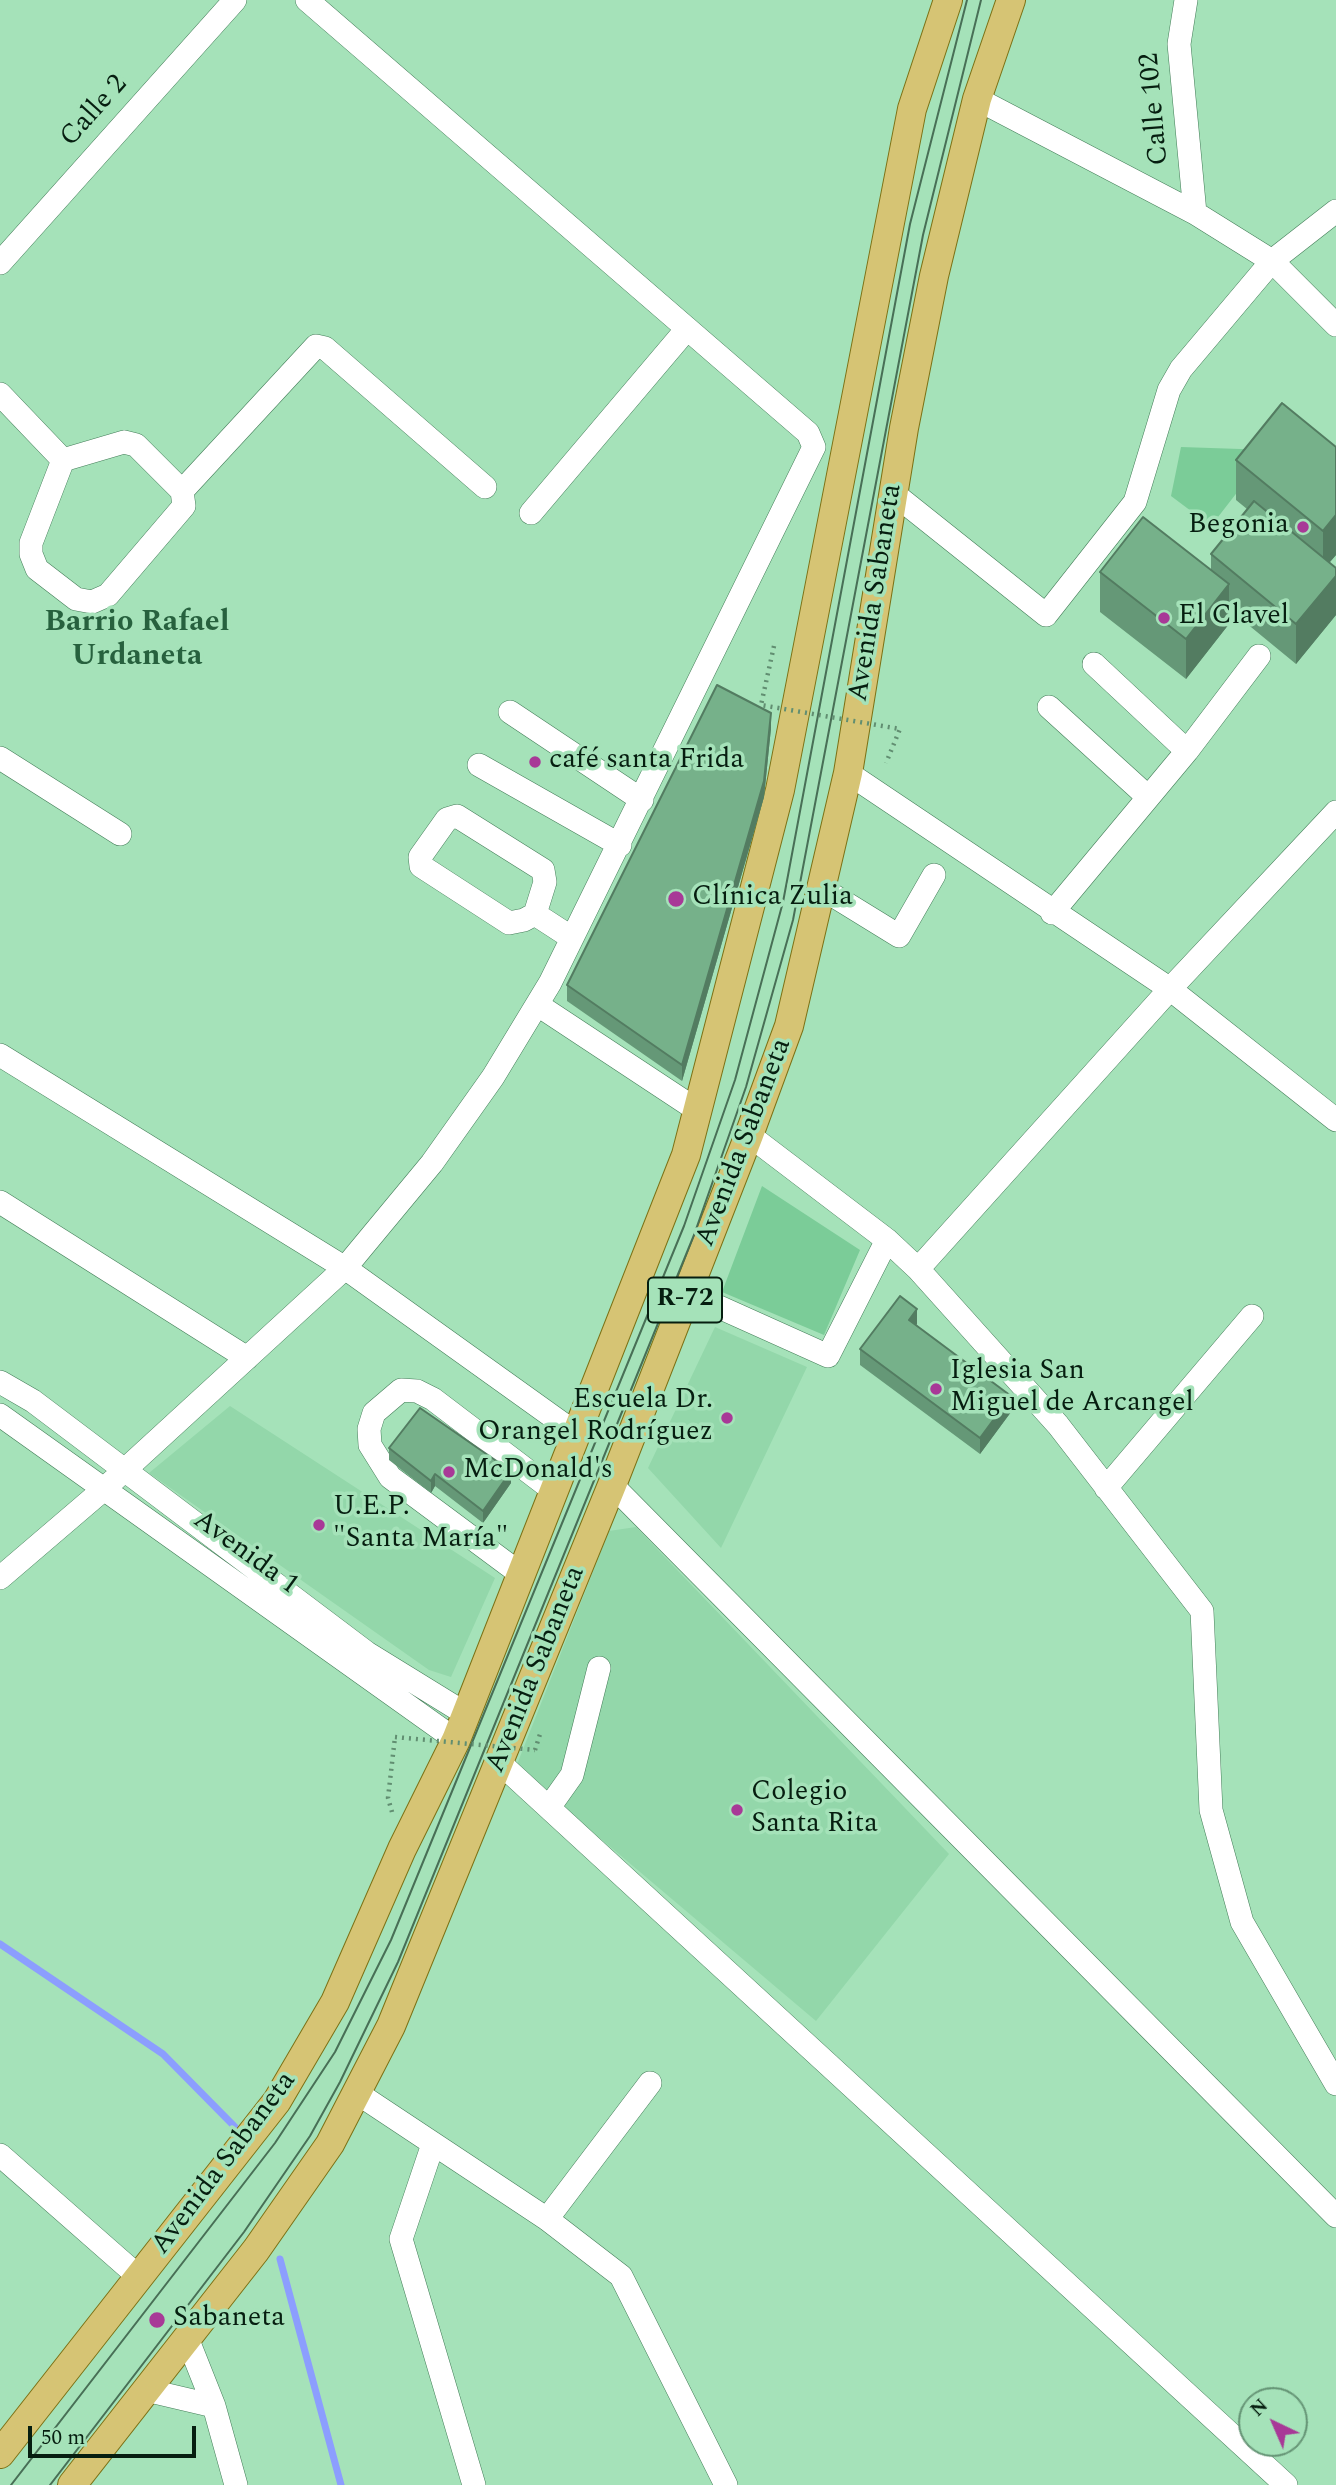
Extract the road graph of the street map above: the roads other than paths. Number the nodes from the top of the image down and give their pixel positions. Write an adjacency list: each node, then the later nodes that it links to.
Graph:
1 (235, 0): 10 (street, Calle 2)
2 (307, 0): 12 (street)
3 (948, 0): 40 (main road, Avenida Sabaneta / R-72)
4 (1011, 0): 6 (main road, Avenida Sabaneta / R-72)
5 (1186, 0): 8 (street, Calle 102)
6 (977, 99): 8 (street); 17 (main road, Avenida Sabaneta / R-72)
7 (1336, 211): 9 (street)
8 (1195, 213): 9 (street)
9 (1272, 261): 11 (street); 17 (street)
10 (0, 263)
11 (1336, 325)
12 (686, 330): 18 (street); 28 (street)
13 (0, 394): 14 (street)
14 (63, 460): 16 (street); 16 (street)
15 (485, 487): 16 (street)
16 (182, 491)
17 (893, 494): 26 (main road, Avenida Sabaneta / R-72)
18 (531, 513)
19 (1259, 656): 23 (street)
20 (1094, 664): 23 (street)
21 (1049, 707): 27 (street)
22 (510, 712): 28 (street)
23 (1187, 751): 27 (street)
24 (0, 758): 30 (street)
25 (479, 765): 31 (street)
26 (848, 773): 33 (main road, Avenida Sabaneta / R-72); 34 (street)
27 (1148, 797): 34 (street)
28 (642, 800): 31 (street)
29 (1336, 812): 37 (street)
30 (120, 834)
31 (620, 845): 36 (street)
32 (934, 875): 33 (street)
33 (821, 888): 42 (main road, Avenida Sabaneta / R-72)
34 (1052, 912): 37 (street)
35 (535, 914): 35 (street); 36 (street)
36 (572, 938): 38 (street)
37 (1170, 989): 41 (street); 46 (street)
38 (538, 1004): 40 (street); 45 (street)
39 (0, 1055): 45 (street)
40 (697, 1110): 52 (main road, Avenida Sabaneta / R-72)
41 (1336, 1120)
42 (749, 1135): 44 (street); 54 (main road, Avenida Sabaneta / R-72)
43 (0, 1202): 49 (street)
44 (887, 1240): 46 (street); 47 (street)
45 (345, 1268): 49 (street); 52 (street)
46 (918, 1269): 55 (street)
47 (719, 1307)
48 (1252, 1316): 55 (street)
49 (247, 1359): 53 (street)
50 (0, 1382): 53 (street)
51 (0, 1415): 56 (street, Avenida 1)
52 (574, 1432): 57 (main road, Avenida Sabaneta / R-72)
53 (122, 1471): 56 (street); 61 (street)
54 (612, 1485): 62 (main road, Avenida Sabaneta / R-72); 69 (street)
55 (1106, 1488): 65 (street)
56 (104, 1489): 59 (street); 61 (street, Avenida 1)
57 (554, 1491): 58 (main road, Avenida Sabaneta / R-72); 58 (street)
58 (522, 1575): 61 (main road, Avenida Sabaneta / R-72)
59 (0, 1578)
60 (599, 1668): 63 (street)
61 (461, 1727): 71 (main road, Avenida Sabaneta / R-72)
62 (500, 1763): 63 (street); 66 (main road, Avenida Sabaneta / R-72)
63 (550, 1806): 80 (street)
64 (650, 2083): 70 (street)
65 (1336, 2084)
66 (357, 2094): 67 (street); 72 (main road, Avenida Sabaneta / R-72)
67 (433, 2144): 70 (street); 78 (street)
68 (0, 2155): 71 (street)
69 (1336, 2216)
70 (547, 2218): 79 (street)
71 (139, 2277): 75 (main road, Avenida Sabaneta / R-72)
72 (187, 2338): 73 (main road, Avenida Sabaneta / R-72); 74 (street)
73 (146, 2390): 74 (street); 76 (main road, Avenida Sabaneta / R-72)
74 (214, 2406): 77 (street)
75 (0, 2454)
76 (72, 2485)
77 (236, 2485)
78 (474, 2485)
79 (726, 2485)
80 (1286, 2485)

